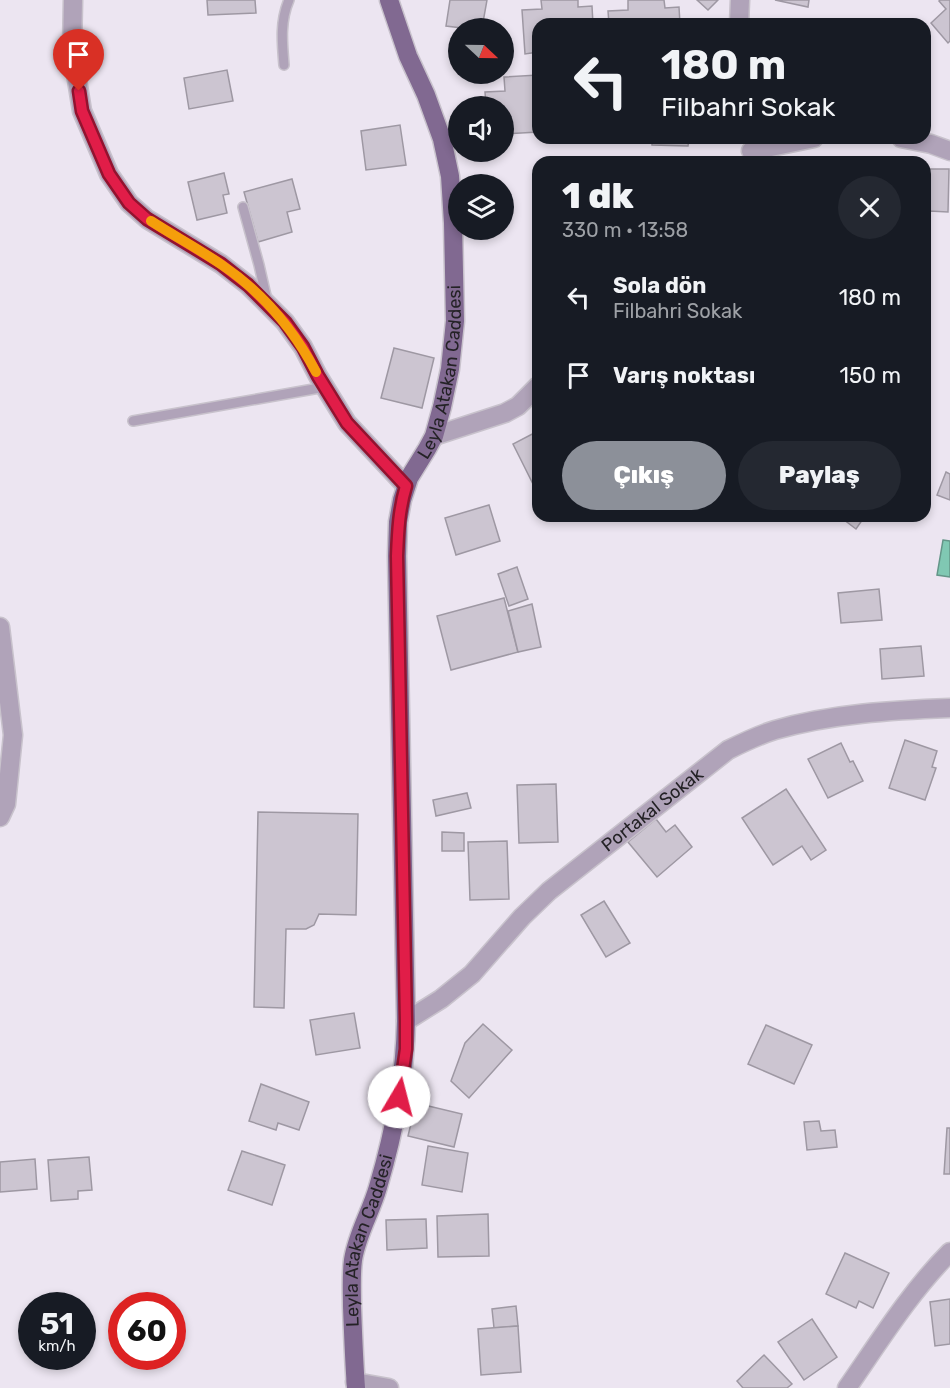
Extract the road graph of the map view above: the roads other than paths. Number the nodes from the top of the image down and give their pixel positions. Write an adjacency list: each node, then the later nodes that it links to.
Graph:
1 (73, 0): 12 (street)
2 (289, 0): 6 (lane)
3 (389, 0): 16 (main road, Leyla Atakan Caddesi)
4 (740, 0): 5 (street)
5 (739, 18)
6 (284, 65)
7 (782, 144): 9 (street)
8 (931, 144): 10 (street)
9 (749, 150)
10 (950, 151)
11 (243, 207): 12 (lane)
12 (267, 304): 13 (street)
13 (325, 387): 15 (lane); 17 (street)
14 (532, 392): 16 (street)
15 (134, 421)
16 (434, 436): 17 (main road, Leyla Atakan Caddesi)
17 (406, 486): 21 (main road, Leyla Atakan Caddesi)
18 (0, 627): 20 (street)
19 (950, 708): 21 (street, Portakal Sokak)
20 (0, 817)
21 (406, 1021): 23 (main road, Leyla Atakan Caddesi)
22 (950, 1252): 25 (street)
23 (356, 1385): 24 (street)
24 (389, 1388)
25 (847, 1388)

